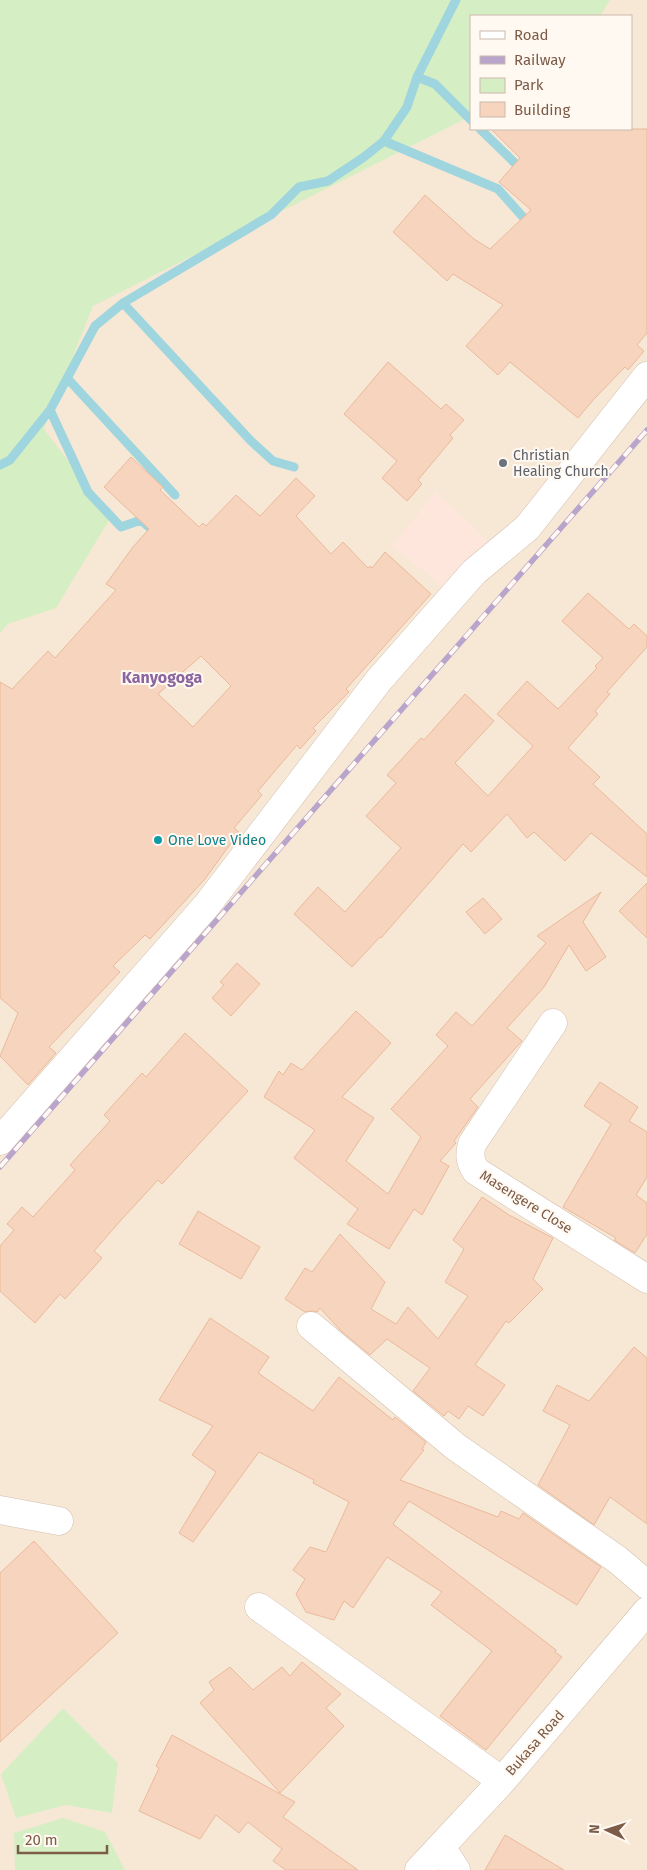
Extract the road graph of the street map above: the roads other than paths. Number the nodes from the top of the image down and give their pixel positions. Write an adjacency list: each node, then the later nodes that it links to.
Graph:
1 (647, 376): 3 (street)
2 (553, 1023): 4 (street, Masengere Close)
3 (0, 1141)
4 (647, 1278)
5 (311, 1326): 8 (street)
6 (0, 1510): 7 (street)
7 (59, 1521)
8 (647, 1585)
9 (259, 1607): 11 (street)
10 (647, 1611): 11 (street, Bukasa Road)
11 (502, 1782): 12 (street, Bukasa Road)
12 (441, 1847): 13 (street, Bukasa Road); 14 (street)
13 (419, 1870)
14 (456, 1870)

